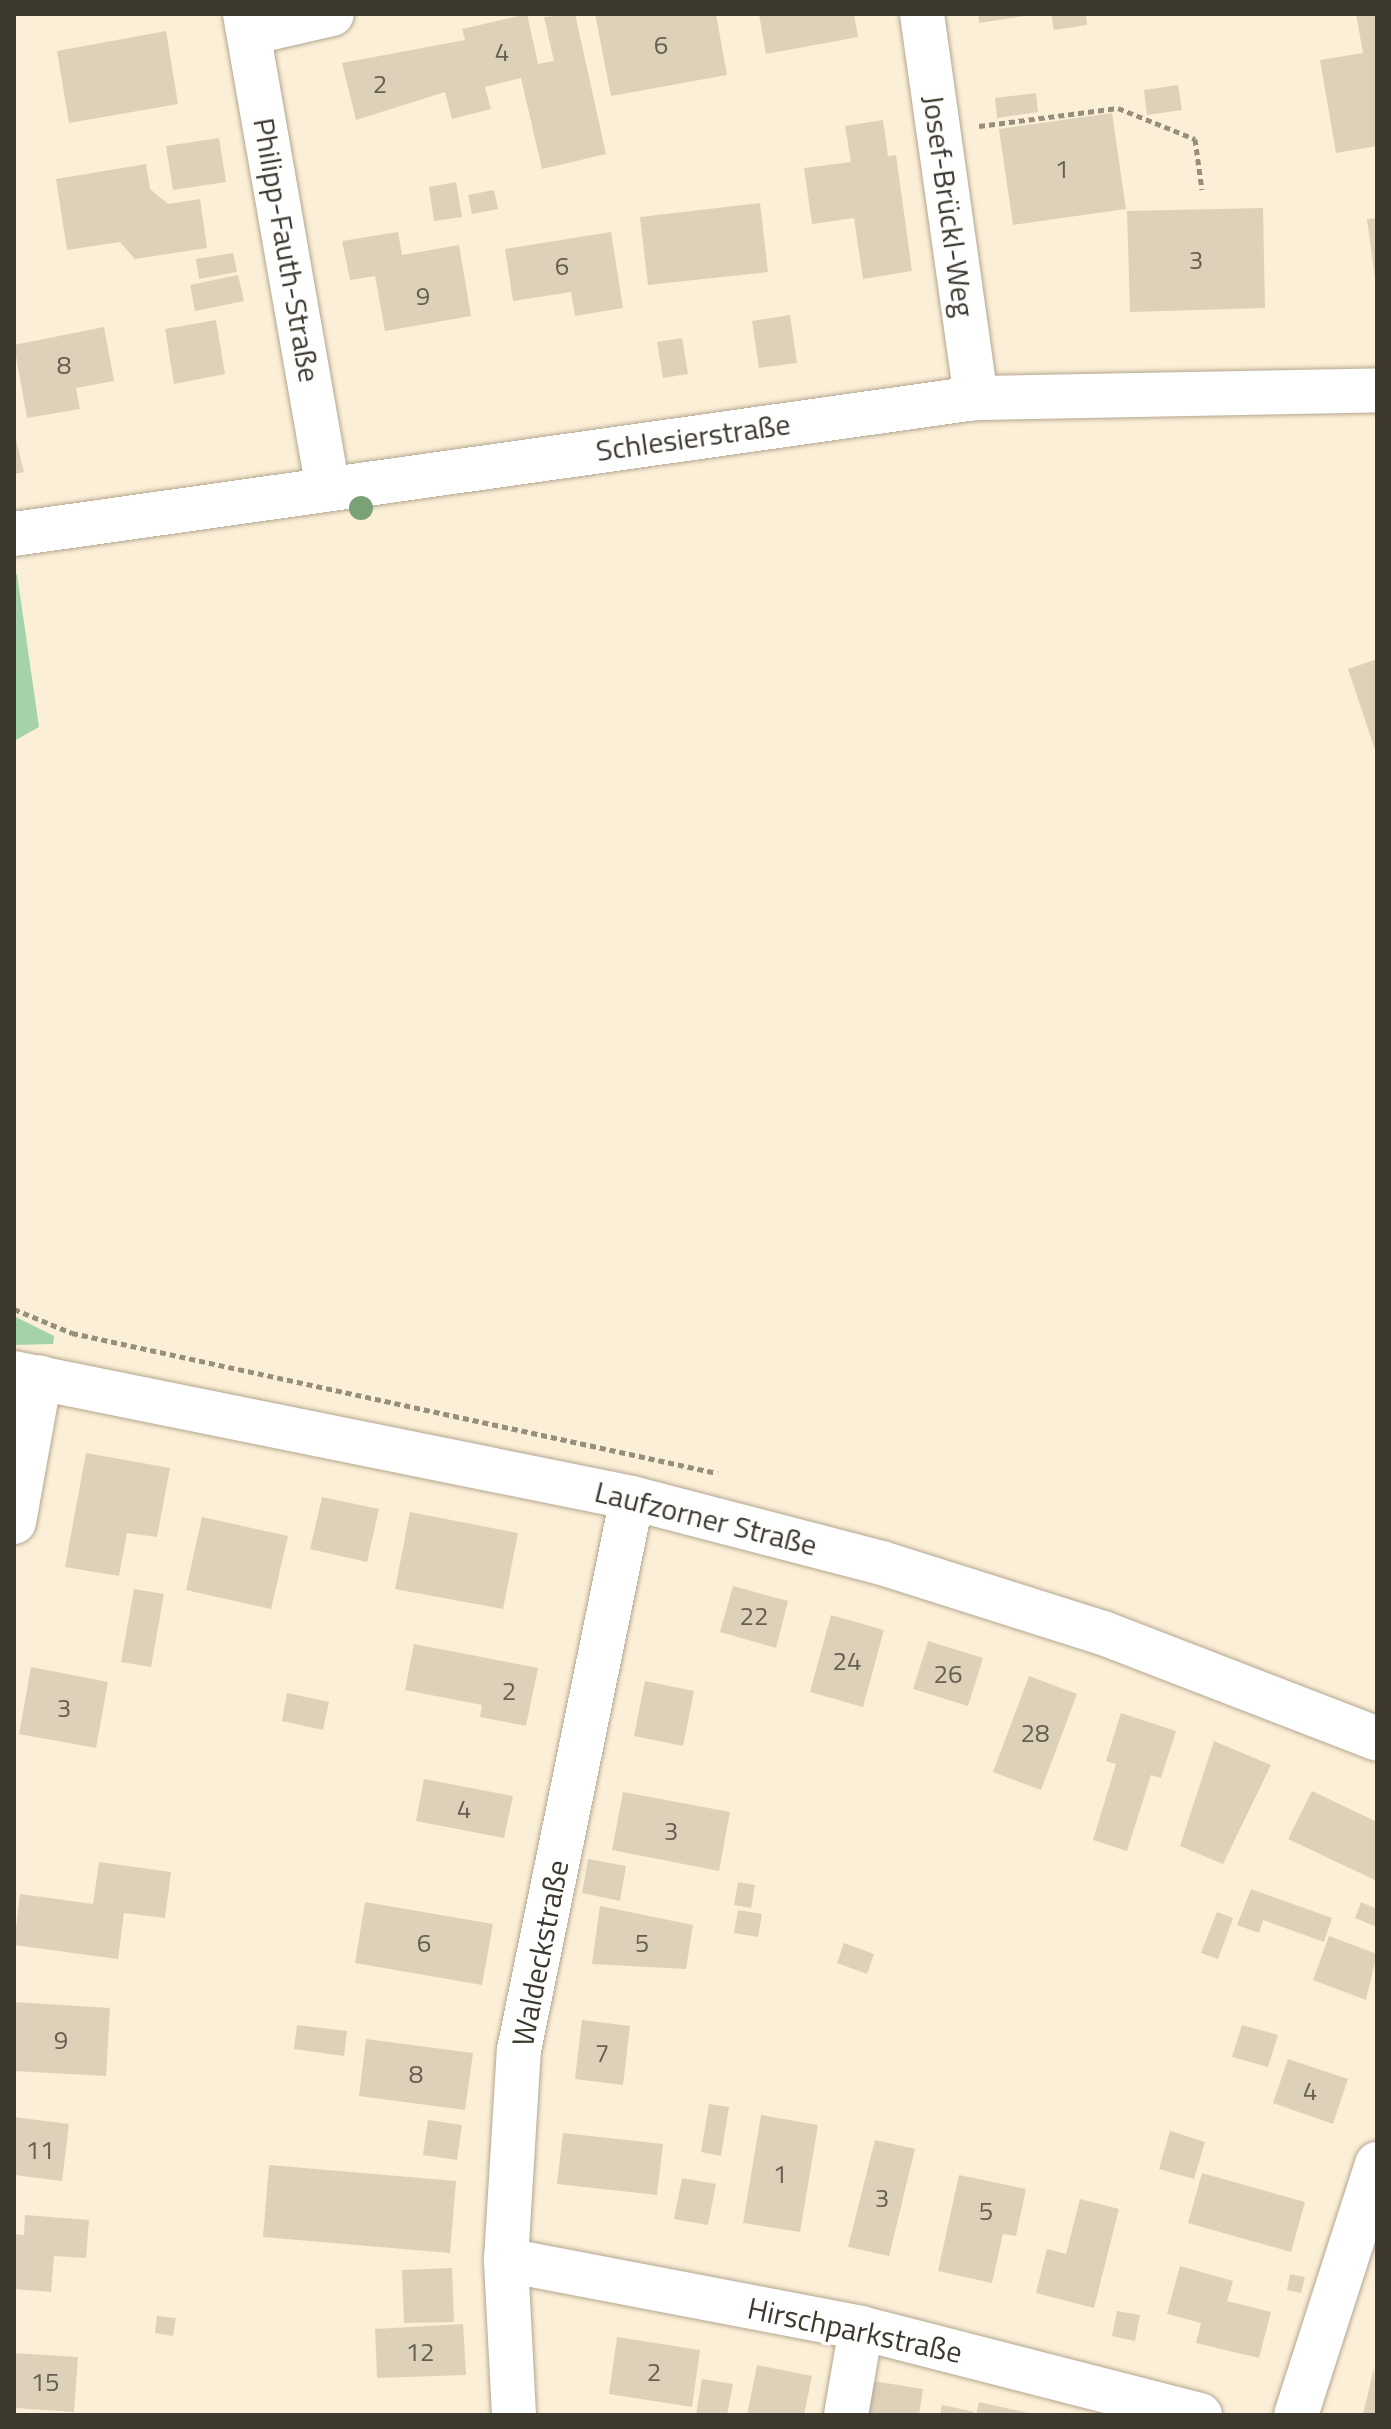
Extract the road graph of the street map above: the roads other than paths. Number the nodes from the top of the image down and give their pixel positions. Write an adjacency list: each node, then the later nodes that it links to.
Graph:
1 (332, 14): 3 (street)
2 (922, 14): 5 (street, Josef-Brückl-Weg)
3 (247, 24): 6 (street, Philipp-Fauth-Straße)
4 (1377, 390): 5 (street, Schlesierstraße)
5 (976, 398): 6 (street, Schlesierstraße)
6 (327, 486): 7 (street, Schlesierstraße)
7 (14, 534)
8 (27, 1375): 9 (street, Laufzorner Straße); 10 (street)
9 (632, 1498): 11 (street, Laufzorner Straße); 13 (street, Waldeckstraße)
10 (14, 1522)
11 (1377, 1739)
12 (1377, 2164): 18 (street)
13 (506, 2260): 14 (street, Hirschparkstraße); 15 (street, Waldeckstraße)
14 (861, 2328): 16 (street); 17 (street, Hirschparkstraße)
15 (514, 2415)
16 (846, 2415)
17 (1200, 2415)
18 (1296, 2415)

